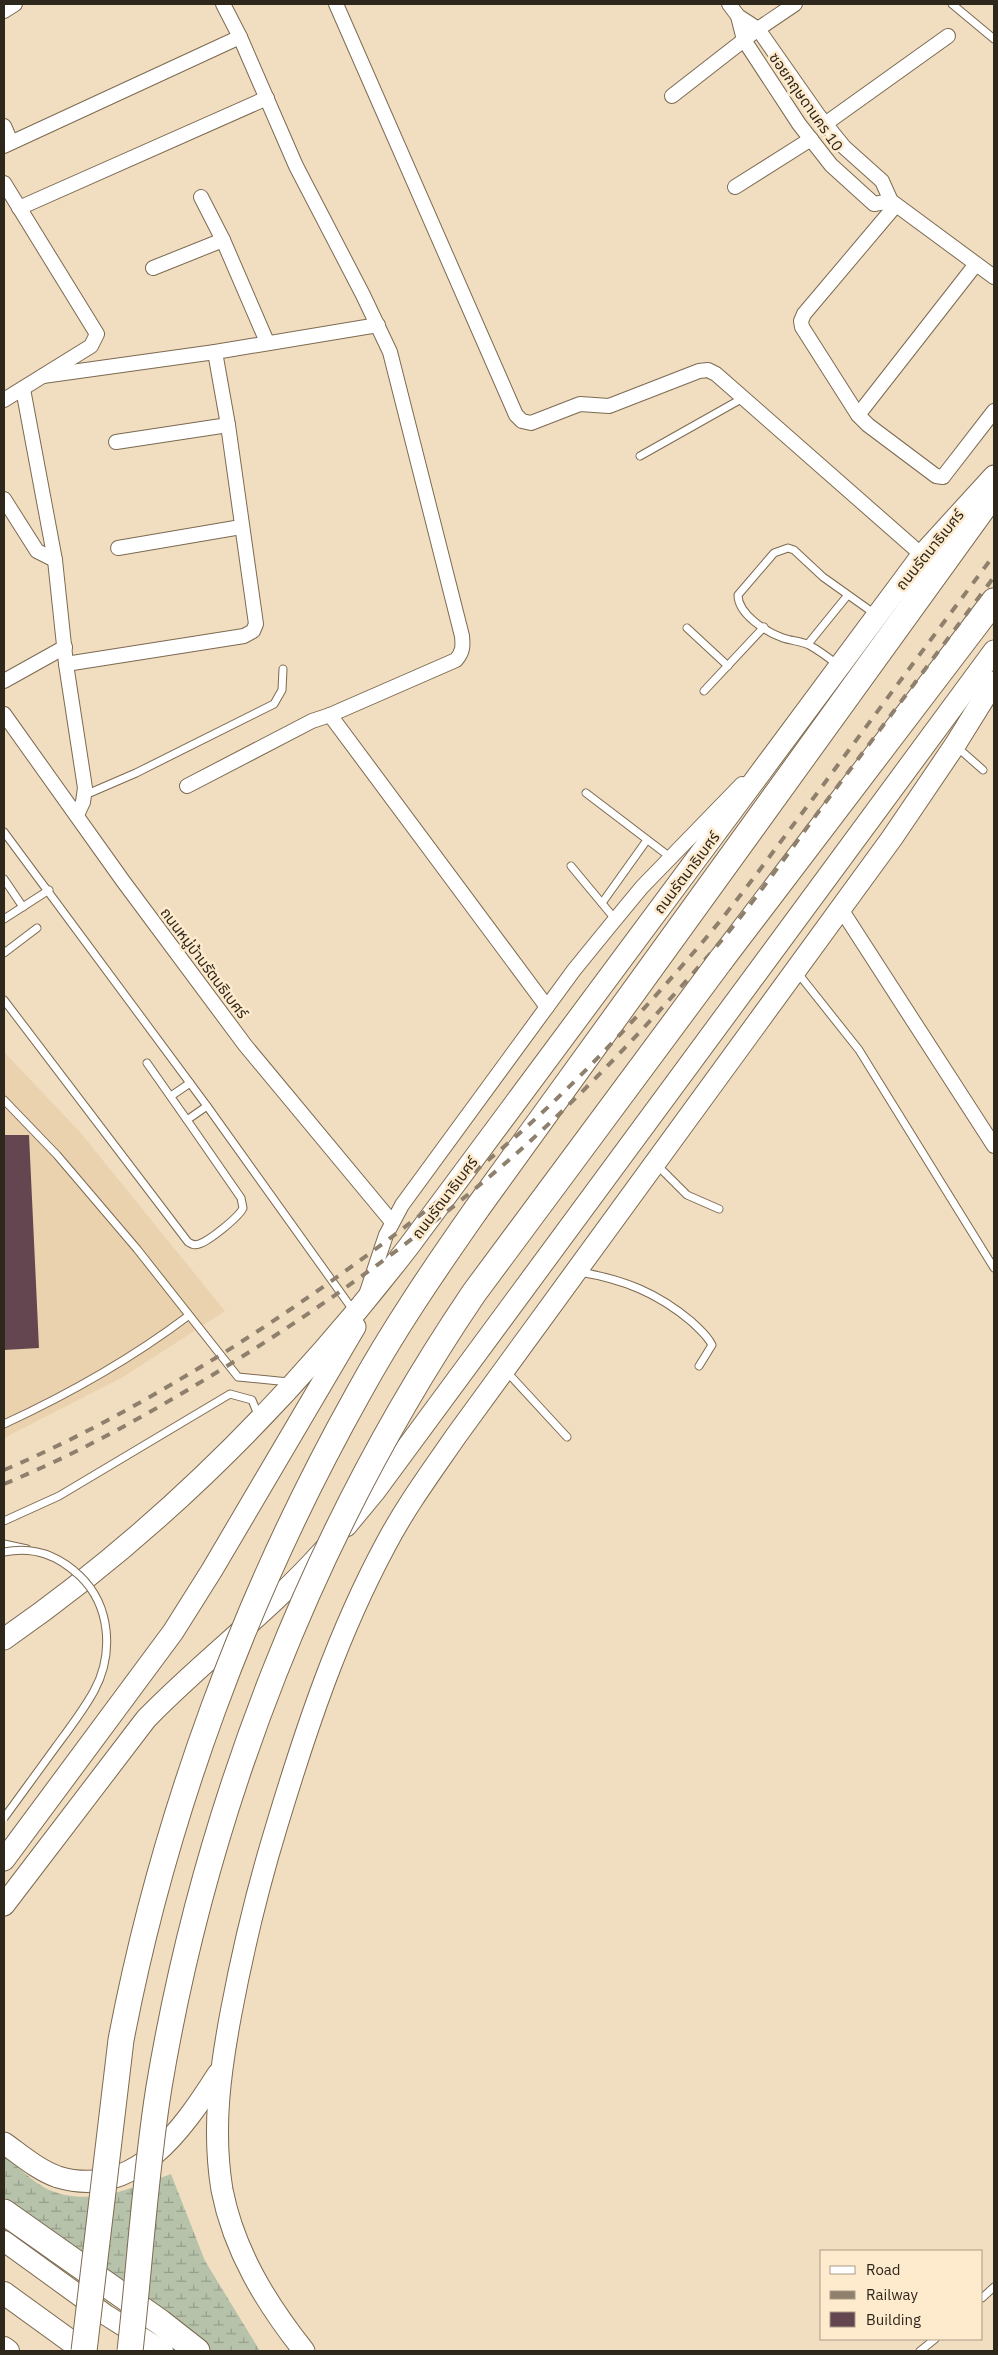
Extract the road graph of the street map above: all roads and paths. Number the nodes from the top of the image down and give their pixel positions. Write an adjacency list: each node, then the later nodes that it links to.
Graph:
1 (15, 4): 7 (street)
2 (223, 4): 11 (street)
3 (336, 4): 34 (street)
4 (729, 4): 8 (street, ซอยกฤษดานคร 10)
5 (795, 4): 9 (street)
6 (952, 4): 12 (lane)
7 (4, 11)
8 (738, 16): 9 (street, ซอยกฤษดานคร 10); 13 (street, ซอยกฤษดานคร 10)
9 (758, 29): 13 (street); 16 (street, ซอยกฤษดานคร 10)
10 (948, 36): 16 (street)
11 (240, 37): 15 (street); 19 (street)
12 (994, 39)
13 (744, 40): 14 (street); 18 (street, ซอยกฤษดานคร 10)
14 (672, 96)
15 (267, 98): 24 (street); 29 (street)
16 (825, 124): 23 (street, ซอยกฤษดานคร 10)
17 (4, 126): 19 (street)
18 (811, 139): 21 (street); 23 (street, ซอยกฤษดานคร 10)
19 (8, 144)
20 (4, 183): 24 (street)
21 (735, 188)
22 (201, 197): 25 (street)
23 (893, 203): 26 (street, ซอยกฤษดานคร 10); 37 (street)
24 (19, 208): 32 (street)
25 (223, 240): 27 (street); 30 (street)
26 (976, 264): 28 (street, ซอยกฤษดานคร 10); 37 (street)
27 (154, 268)
28 (994, 276)
29 (378, 325): 30 (street); 64 (street)
30 (267, 342): 31 (street)
31 (215, 352): 32 (street); 38 (street)
32 (43, 376): 33 (street)
33 (23, 389): 35 (street); 47 (street)
34 (743, 398): 40 (lane); 46 (street)
35 (4, 400)
36 (994, 411): 37 (street)
37 (858, 415)
38 (228, 426): 39 (street); 44 (street)
39 (116, 442)
40 (640, 456)
41 (994, 476): 46 (main road, ถนนรัตนาธิเบศร์)
42 (994, 493): 127 (highway, bridge)
43 (4, 499): 47 (street)
44 (241, 528): 45 (street); 56 (street)
45 (118, 548)
46 (922, 555): 50 (main road, ถนนรัตนาธิเบศร์)
47 (55, 560): 54 (street)
48 (847, 596): 50 (lane); 52 (lane); 53 (lane)
49 (994, 602): 128 (highway, bridge)
50 (877, 616): 58 (main road, ถนนรัตนาธิเบศร์)
51 (688, 628): 57 (lane)
52 (764, 628): 53 (lane); 57 (lane)
53 (808, 644): 58 (lane)
54 (65, 647): 56 (street); 60 (street)
55 (994, 651): 116 (main road, bridge)
56 (66, 664): 70 (street)
57 (728, 666): 62 (lane)
58 (840, 667): 65 (main road, ถนนรัตนาธิเบศร์)
59 (283, 669): 70 (lane)
60 (4, 681)
61 (994, 682): 66 (main road)
62 (704, 691)
63 (4, 714): 71 (street, ถนนหมู่บ้านรัตนธิเบศร์)
64 (330, 715): 68 (street); 87 (street)
65 (787, 739): 74 (street); 100 (main road, ถนนรัตนาธิเบศร์)
66 (955, 745): 67 (lane); 80 (main road)
67 (983, 770)
68 (187, 786)
69 (586, 793): 73 (lane)
70 (85, 795): 71 (street)
71 (77, 815): 97 (street, ถนนหมู่บ้านรัตนธิเบศร์)
72 (4, 832): 77 (lane)
73 (647, 840): 74 (lane); 78 (lane)
74 (670, 857): 82 (street)
75 (571, 866): 78 (lane)
76 (4, 879): 79 (lane)
77 (49, 890): 79 (lane); 89 (lane)
78 (602, 903): 82 (lane)
79 (23, 907): 81 (lane)
80 (841, 909): 85 (main road); 94 (street)
81 (4, 919)
82 (616, 919): 87 (street)
83 (37, 928): 84 (lane)
84 (4, 953)
85 (797, 972): 95 (main road); 98 (lane)
86 (4, 1000): 93 (lane)
87 (547, 1007): 97 (street)
88 (147, 1063): 90 (lane)
89 (190, 1083): 90 (lane); 92 (lane)
90 (171, 1096): 93 (lane)
91 (4, 1100): 102 (lane)
92 (207, 1106): 93 (lane); 101 (lane)
93 (187, 1120)
94 (994, 1146)
95 (656, 1164): 96 (lane); 99 (main road)
96 (719, 1209)
97 (392, 1222): 101 (street)
98 (994, 1268)
99 (577, 1272): 103 (lane); 104 (main road)
100 (386, 1276): 101 (main road); 115 (main road)
101 (359, 1308): 105 (main road)
102 (188, 1316): 105 (lane); 107 (lane)
103 (700, 1366)
104 (505, 1370): 108 (lane); 117 (main road)
105 (293, 1383): 106 (main road)
106 (260, 1420): 109 (lane); 113 (main road)
107 (4, 1424)
108 (567, 1437)
109 (4, 1521)
110 (4, 1544): 111 (lane, bridge)
111 (32, 1550): 112 (lane, bridge); 114 (lane, bridge)
112 (4, 1552)
113 (4, 1639)
114 (4, 1818)
115 (4, 1860)
116 (4, 1905)
117 (222, 2067): 118 (main road); 131 (main road)
118 (4, 2142)
119 (6, 2214): 130 (highway, bridge)
120 (4, 2241): 129 (main road)
121 (994, 2287): 123 (lane)
122 (4, 2293): 127 (highway)
123 (983, 2297)
124 (934, 2340): 132 (lane)
125 (4, 2348): 126 (highway)
126 (8, 2351)
127 (84, 2351)
128 (130, 2351)
129 (163, 2351)
130 (197, 2351)
131 (304, 2351)
132 (920, 2351)

